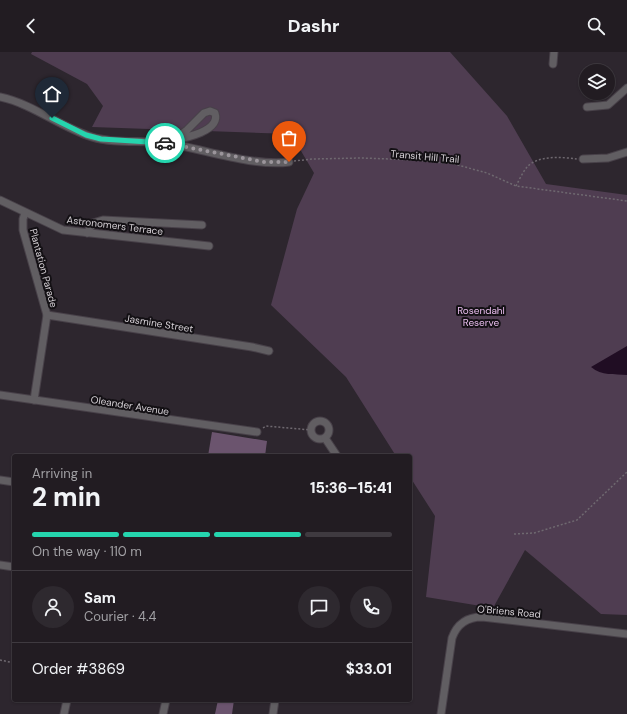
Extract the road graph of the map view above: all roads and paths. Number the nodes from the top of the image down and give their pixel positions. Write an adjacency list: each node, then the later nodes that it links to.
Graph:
1 (554, 52): 2 (street)
2 (553, 64)
3 (627, 88): 5 (street)
4 (0, 97): 6 (street)
5 (587, 107)
6 (172, 142): 6 (street); 9 (street)
7 (627, 152): 8 (street)
8 (583, 160): 10 (path)
9 (289, 162): 10 (path, Transit Hill Trail)
10 (516, 186): 12 (path, Transit Hill Trail)
11 (0, 200): 13 (street, Astronomers Terrace)
12 (627, 201)
13 (25, 213): 15 (street, Astronomers Terrace); 17 (street, Plantation Parade)
14 (202, 225): 15 (street)
15 (87, 233): 16 (street, Astronomers Terrace)
16 (209, 246)
17 (46, 315): 18 (street, Jasmine Street); 20 (street, Plantation Parade)
18 (269, 351)
19 (0, 395): 20 (street, Oleander Avenue)
20 (34, 400): 22 (street, Oleander Avenue)
21 (311, 430): 22 (path); 23 (street); 23 (street)
22 (257, 432)
23 (325, 438): 24 (street)
24 (336, 454)
25 (627, 472): 28 (path)
26 (0, 480): 27 (street)
27 (12, 482)
28 (514, 534)
29 (0, 565): 30 (street)
30 (12, 567)
31 (627, 634): 40 (street, O'Briens Road)
32 (0, 660): 33 (path)
33 (12, 663)
34 (67, 702): 37 (street)
35 (166, 702): 38 (street)
36 (275, 702): 39 (street)
37 (64, 714)
38 (163, 714)
39 (273, 714)
40 (441, 714)

